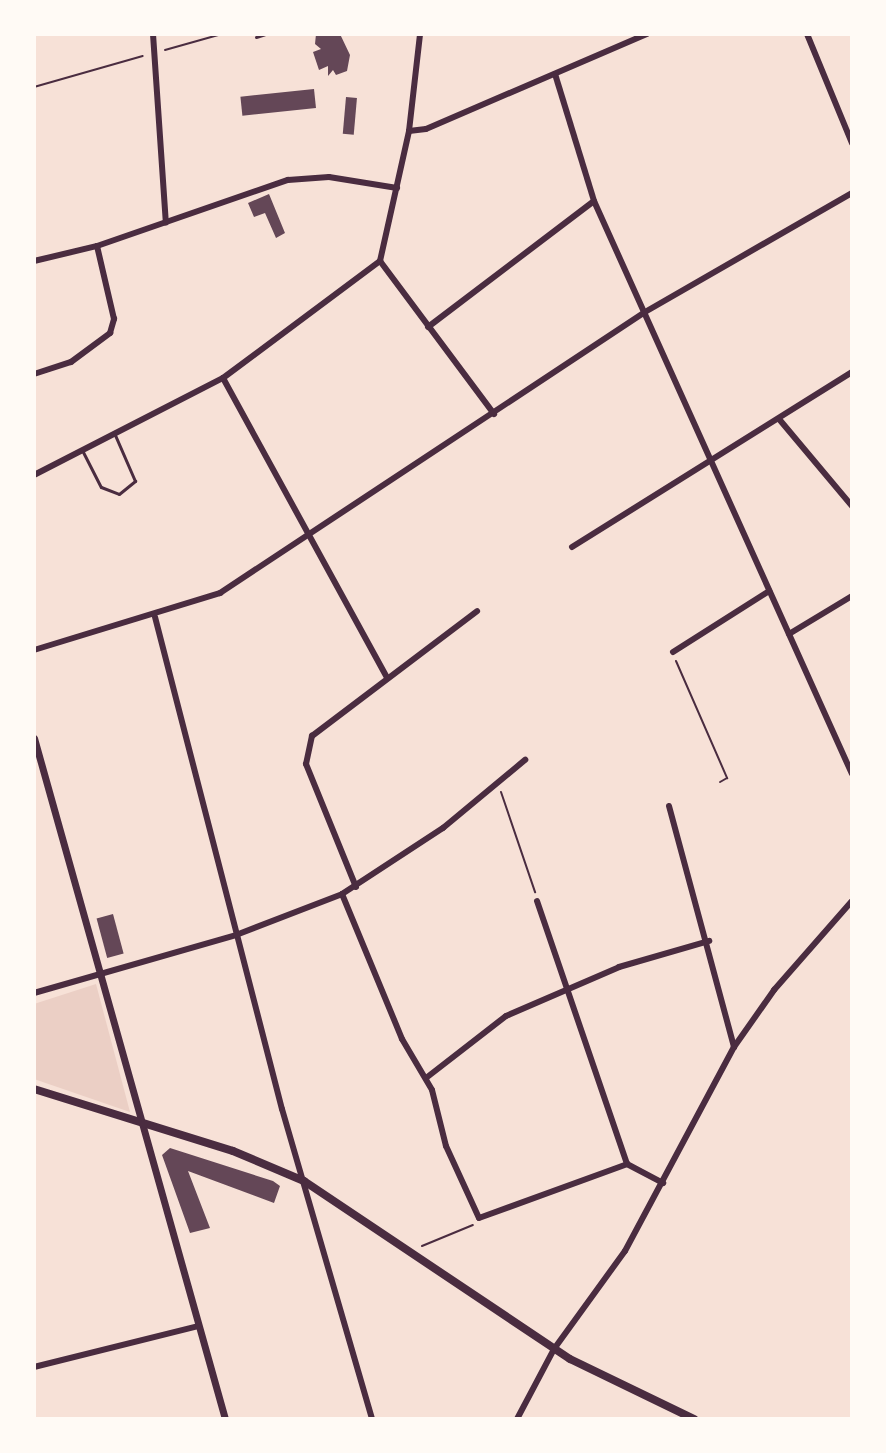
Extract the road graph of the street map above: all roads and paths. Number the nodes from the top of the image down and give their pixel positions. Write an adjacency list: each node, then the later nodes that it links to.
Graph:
1 (153, 34): 8 (street)
2 (222, 34): 8 (path)
3 (265, 34): 7 (lane)
4 (420, 34): 11 (street)
5 (647, 34): 9 (street)
6 (807, 34): 12 (street)
7 (256, 37)
8 (154, 53): 10 (path); 16 (street)
9 (555, 74): 11 (street); 15 (street)
10 (34, 87)
11 (409, 131): 13 (street)
12 (852, 143)
13 (397, 188): 16 (street); 19 (street)
14 (852, 193): 20 (street)
15 (594, 201): 20 (street); 21 (street)
16 (166, 223): 17 (street)
17 (97, 246): 18 (street); 23 (street)
18 (34, 261)
19 (380, 261): 21 (street); 24 (street)
20 (645, 312): 25 (street); 29 (street)
21 (428, 327): 25 (street)
22 (852, 372): 26 (street)
23 (34, 374)
24 (223, 378): 27 (street); 32 (street)
25 (494, 414): 32 (street)
26 (779, 419): 29 (street); 31 (street)
27 (115, 435): 28 (street); 28 (lane)
28 (83, 452): 30 (street)
29 (709, 462): 33 (street); 34 (street)
30 (34, 475)
31 (852, 506)
32 (310, 536): 37 (street); 41 (street)
33 (572, 547)
34 (769, 591): 38 (street); 40 (street)
35 (852, 596): 38 (street)
36 (477, 611): 41 (street)
37 (155, 617): 39 (street); 52 (street)
38 (789, 634): 44 (street)
39 (34, 650)
40 (673, 652): 45 (path)
41 (386, 676): 48 (street)
42 (34, 738): 54 (street)
43 (525, 760): 46 (street)
44 (852, 774)
45 (720, 782)
46 (495, 785): 48 (street); 50 (path)
47 (669, 806): 53 (street)
48 (356, 887): 49 (street)
49 (342, 894): 52 (street); 58 (street)
50 (537, 901): 55 (street)
51 (852, 901): 57 (street)
52 (236, 935): 54 (street); 62 (street)
53 (709, 941): 55 (street); 57 (street)
54 (99, 975): 56 (street); 60 (street)
55 (566, 987): 58 (street); 61 (street)
56 (34, 993)
57 (734, 1047): 63 (street)
58 (426, 1078): 64 (street)
59 (34, 1089): 60 (main road)
60 (142, 1127): 62 (main road); 66 (street)
61 (627, 1164): 63 (street); 64 (street)
62 (304, 1181): 67 (main road); 70 (street)
63 (663, 1183): 67 (street)
64 (479, 1218): 65 (path)
65 (422, 1246)
66 (198, 1326): 68 (street); 69 (street)
67 (554, 1349): 71 (street); 72 (main road)
68 (34, 1367)
69 (225, 1419)
70 (372, 1419)
71 (517, 1419)
72 (694, 1419)

